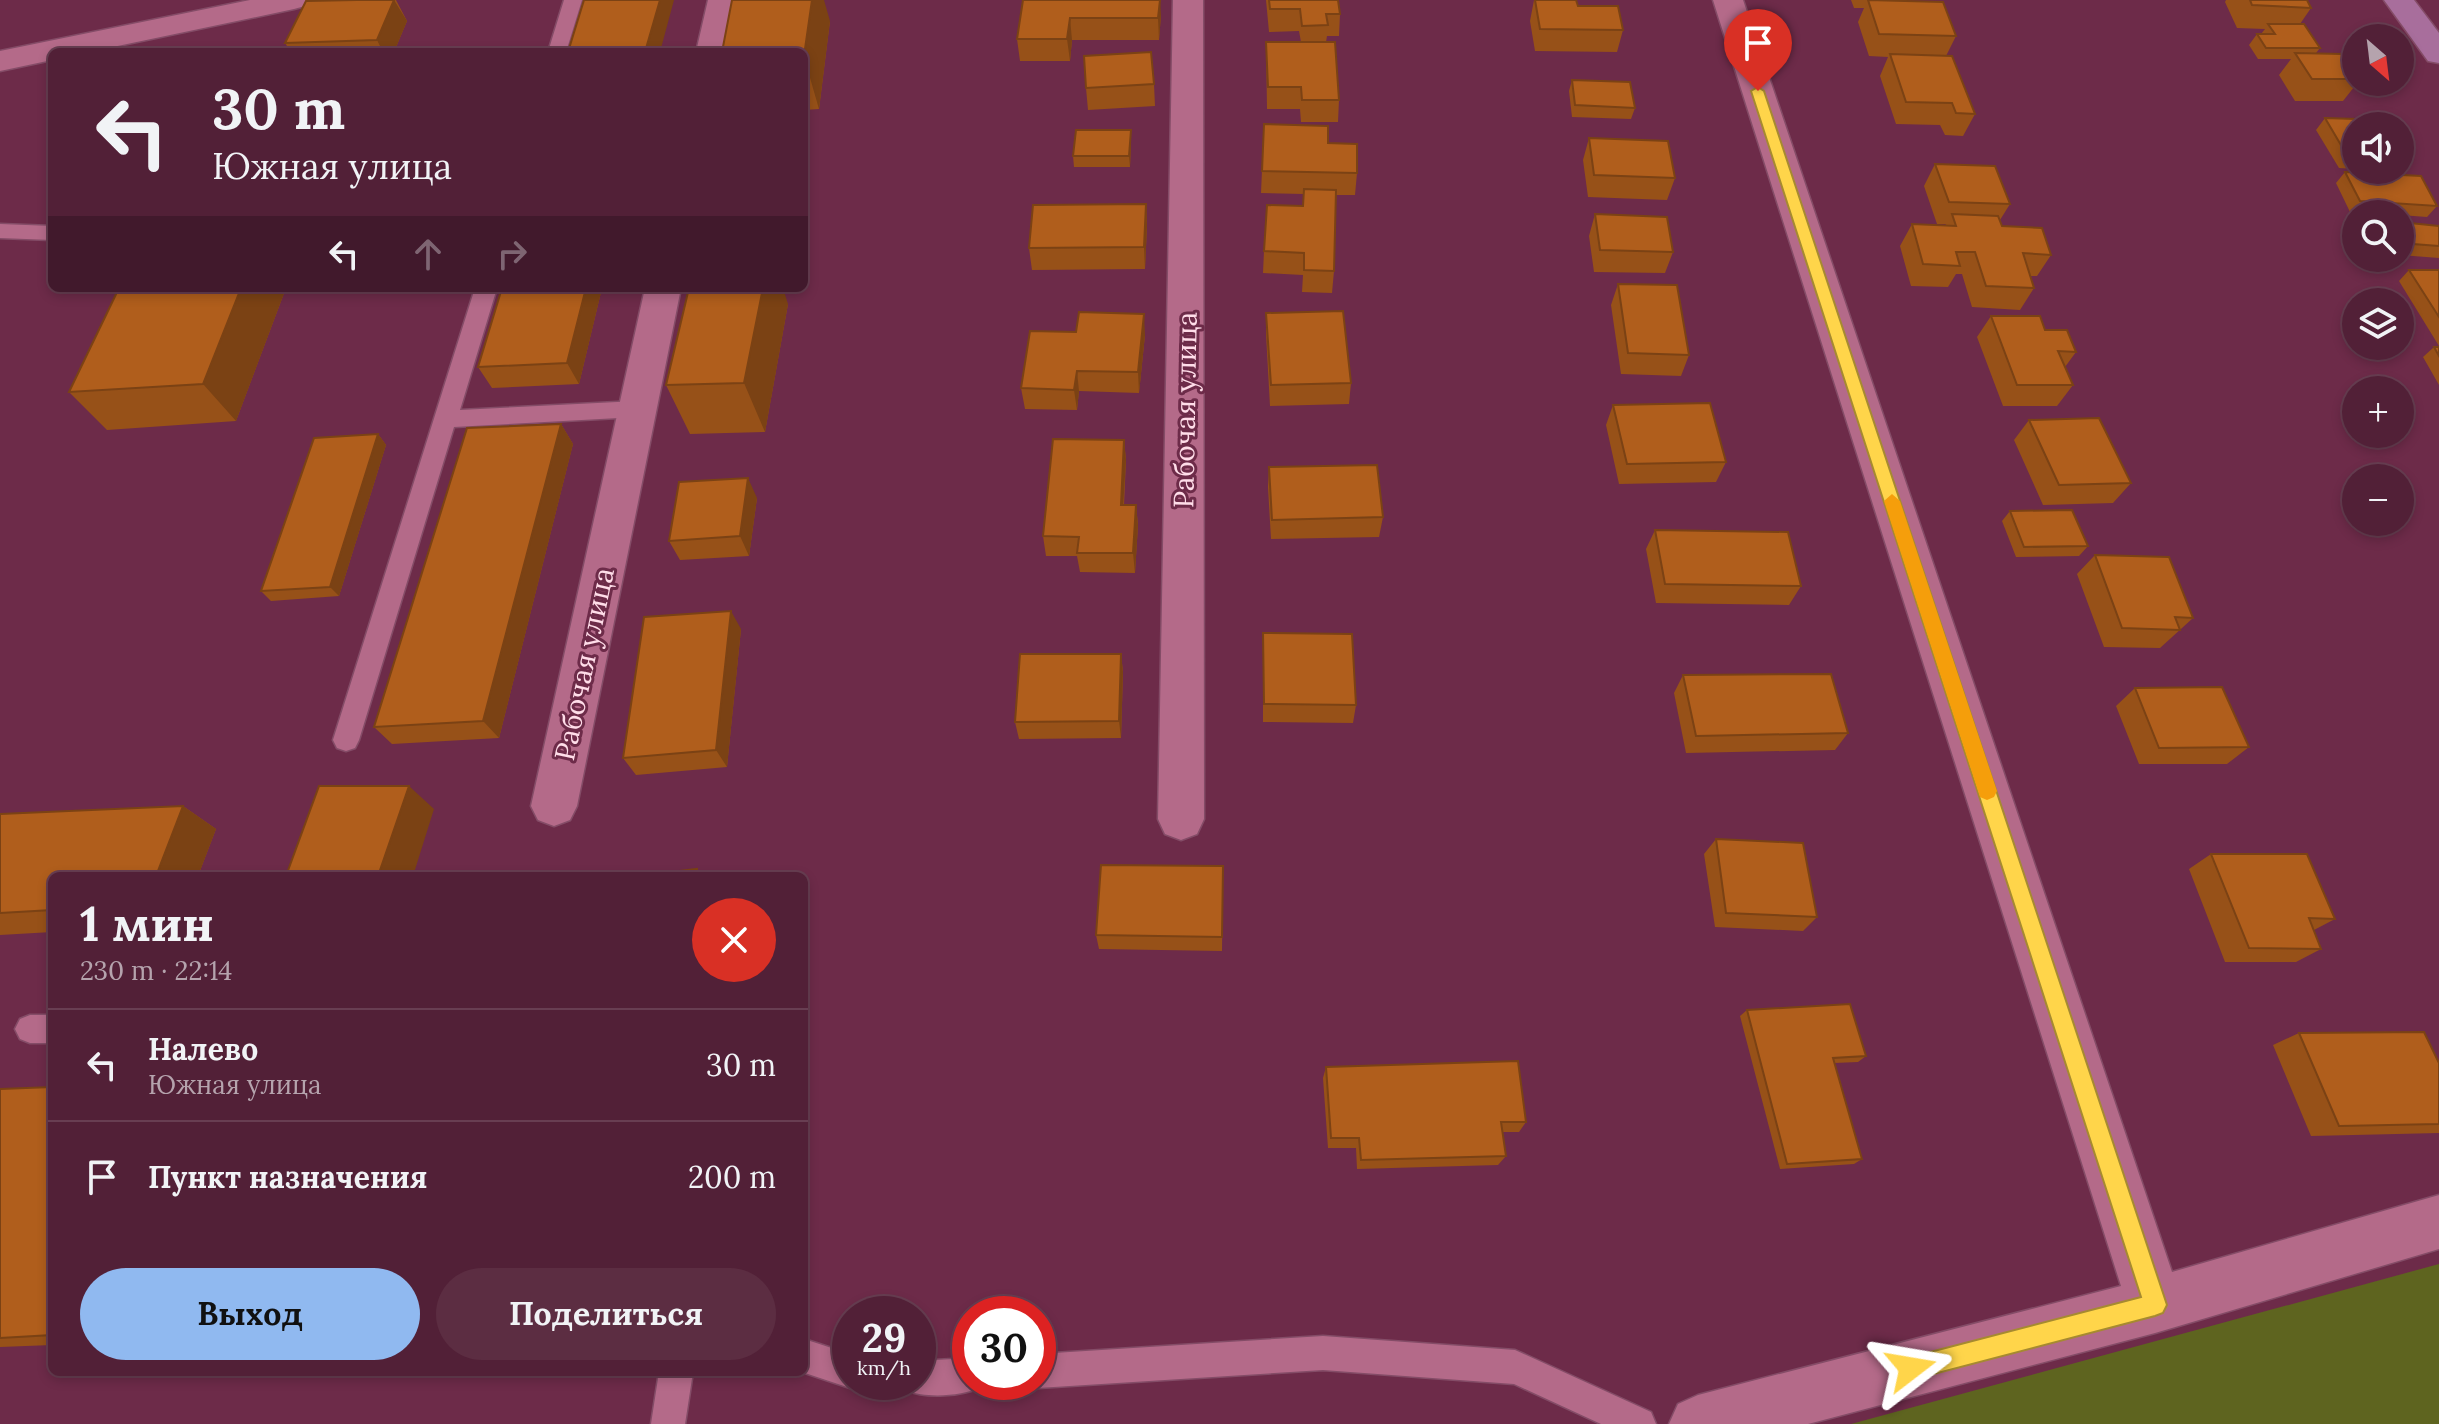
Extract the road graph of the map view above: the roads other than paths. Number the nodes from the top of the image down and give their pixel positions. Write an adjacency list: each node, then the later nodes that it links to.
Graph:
1 (294, 0): 8 (street)
2 (573, 0): 9 (lane)
3 (723, 0): 10 (street)
4 (1188, 0): 21 (street, Рабочая улица)
5 (1728, 0): 23 (street)
6 (2399, 0): 7 (main road)
7 (2436, 45)
8 (63, 48)
9 (558, 48)
10 (713, 48)
11 (48, 51): 12 (street)
12 (0, 61)
13 (0, 231): 14 (lane)
14 (48, 233)
15 (485, 292): 18 (lane)
16 (662, 292): 17 (street, Рабочая улица)
17 (637, 409): 18 (lane); 20 (street, Рабочая улица)
18 (447, 419): 19 (lane)
19 (346, 740)
20 (554, 806)
21 (1181, 819)
22 (2439, 1222): 23 (street)
23 (2155, 1305): 30 (street)
24 (808, 1357): 25 (lane)
25 (832, 1365)
26 (1056, 1370): 29 (lane)
27 (675, 1376): 28 (lane)
28 (668, 1424)
29 (1639, 1424)
30 (1698, 1424)

